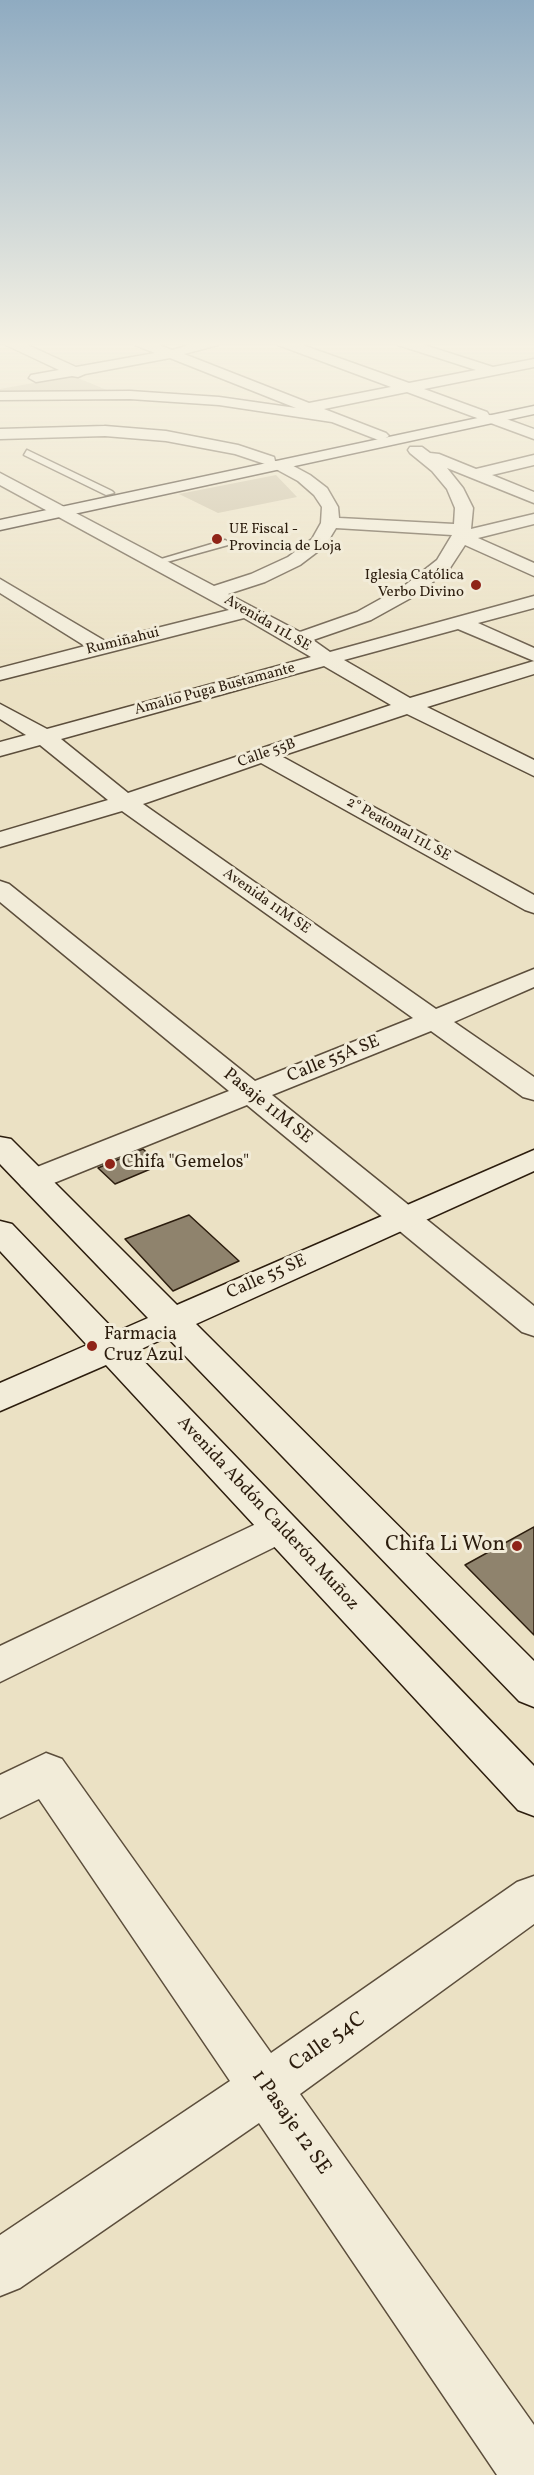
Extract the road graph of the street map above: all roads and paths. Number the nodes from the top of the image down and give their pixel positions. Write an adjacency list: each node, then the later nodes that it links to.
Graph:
1 (36, 458): 10 (lane)
2 (256, 458): 7 (street)
3 (300, 458): 7 (street)
4 (425, 458): 17 (street)
5 (434, 458): 8 (street)
6 (534, 460): 8 (street)
7 (274, 463): 10 (street); 12 (street); 15 (street)
8 (475, 474): 11 (street)
9 (0, 478): 12 (street, Avenida 11L SE)
10 (109, 494): 12 (street)
11 (534, 498)
12 (60, 508): 13 (street); 16 (street); 19 (street, Avenida 11L SE)
13 (0, 516)
14 (534, 519): 17 (street)
15 (330, 523): 17 (street); 22 (street)
16 (0, 525)
17 (462, 533): 20 (street); 26 (street)
18 (225, 543): 19 (lane)
19 (156, 562): 22 (street, Avenida 11L SE)
20 (534, 570)
21 (0, 585): 27 (street)
22 (211, 592): 24 (street, Avenida 11L SE)
23 (534, 602): 25 (street, Amalio Puga Bustamante)
24 (247, 611): 26 (street, Avenida 11L SE); 27 (street, Rumiñahui)
25 (459, 622): 28 (street); 29 (street, Amalio Puga Bustamante)
26 (298, 639): 29 (street, Avenida 11L SE)
27 (102, 648): 31 (street, Rumiñahui)
28 (534, 655)
29 (327, 659): 32 (street, Avenida 11L SE); 34 (street, Amalio Puga Bustamante)
30 (534, 667): 32 (street, Calle 55B)
31 (0, 674)
32 (408, 706): 36 (street, Calle 55B); 37 (street, Avenida 11L SE)
33 (0, 710): 34 (street, Avenida 11M SE)
34 (42, 736): 35 (street, Amalio Puga Bustamante); 38 (street, Avenida 11M SE)
35 (0, 748)
36 (262, 755): 38 (street, Calle 55B); 41 (street, 2° Peatonal 11L SE)
37 (534, 769)
38 (125, 802): 39 (street, Calle 55B); 43 (street, Avenida 11M SE)
39 (0, 840)
40 (0, 889): 45 (street, Pasaje 11M SE)
41 (534, 905)
42 (534, 977): 43 (street, Calle 55A SE)
43 (434, 1020): 44 (street, Avenida 11M SE); 45 (street, Calle 55A SE)
44 (534, 1091)
45 (250, 1093): 48 (street, Calle 55A SE); 49 (street, Pasaje 11M SE)
46 (0, 1146): 48 (street)
47 (534, 1158): 49 (street, Calle 55 SE)
48 (33, 1180): 51 (street)
49 (403, 1217): 51 (street, Calle 55 SE); 52 (street, Pasaje 11M SE)
50 (0, 1231): 53 (street, Avenida Abdón Calderón Muñoz)
51 (172, 1321): 53 (street, Calle 55 SE); 57 (street)
52 (534, 1324)
53 (111, 1348): 54 (street, Calle 55 SE); 55 (street, Avenida Abdón Calderón Muñoz)
54 (0, 1398)
55 (279, 1528): 56 (street); 58 (street, Avenida Abdón Calderón Muñoz)
56 (0, 1665)
57 (534, 1689)
58 (534, 1796)
59 (0, 1798): 61 (street, 1 Pasaje 12 SE)
60 (534, 1897): 61 (street, Calle 54C)
61 (265, 2088): 62 (street, Calle 54C); 63 (street, 1 Pasaje 12 SE)
62 (0, 2268)
63 (533, 2475)

